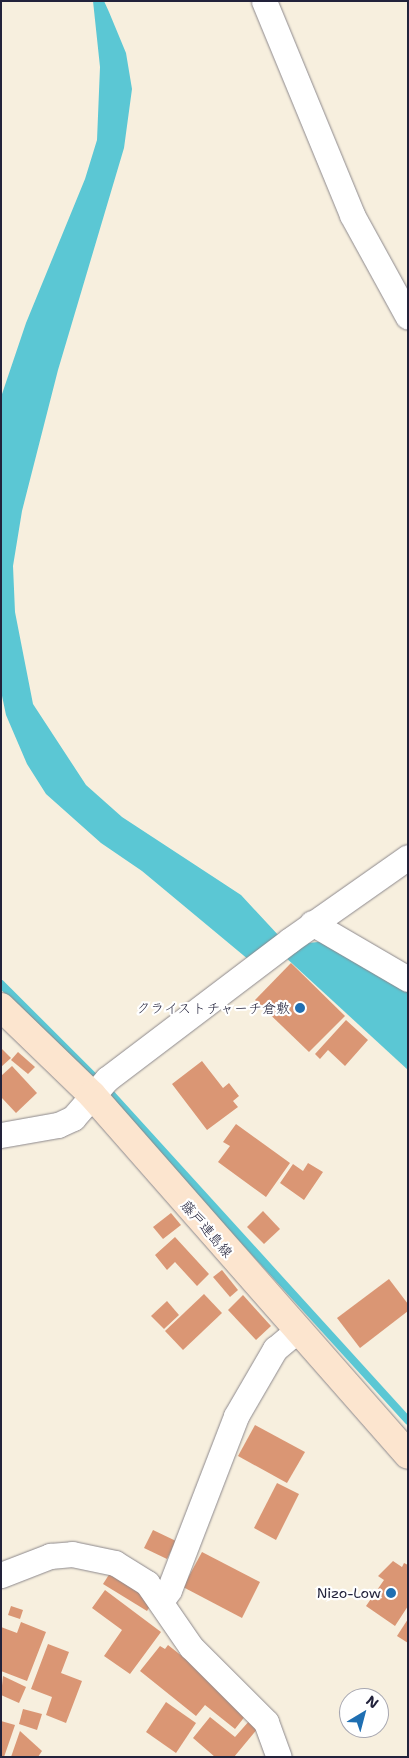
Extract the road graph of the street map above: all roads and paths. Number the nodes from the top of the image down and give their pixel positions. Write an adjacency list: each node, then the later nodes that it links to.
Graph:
1 (264, 1): 2 (street)
2 (408, 318)
3 (408, 857): 4 (street)
4 (312, 923): 5 (street); 7 (street)
5 (408, 979)
6 (1, 1007): 7 (main road, 藤戸連島線)
7 (99, 1088): 8 (street); 9 (main road, 藤戸連島線)
8 (1, 1135)
9 (298, 1330): 10 (main road, 藤戸連島線); 12 (street)
10 (408, 1455)
11 (1, 1575): 12 (street)
12 (162, 1600): 13 (street)
13 (279, 1757)

